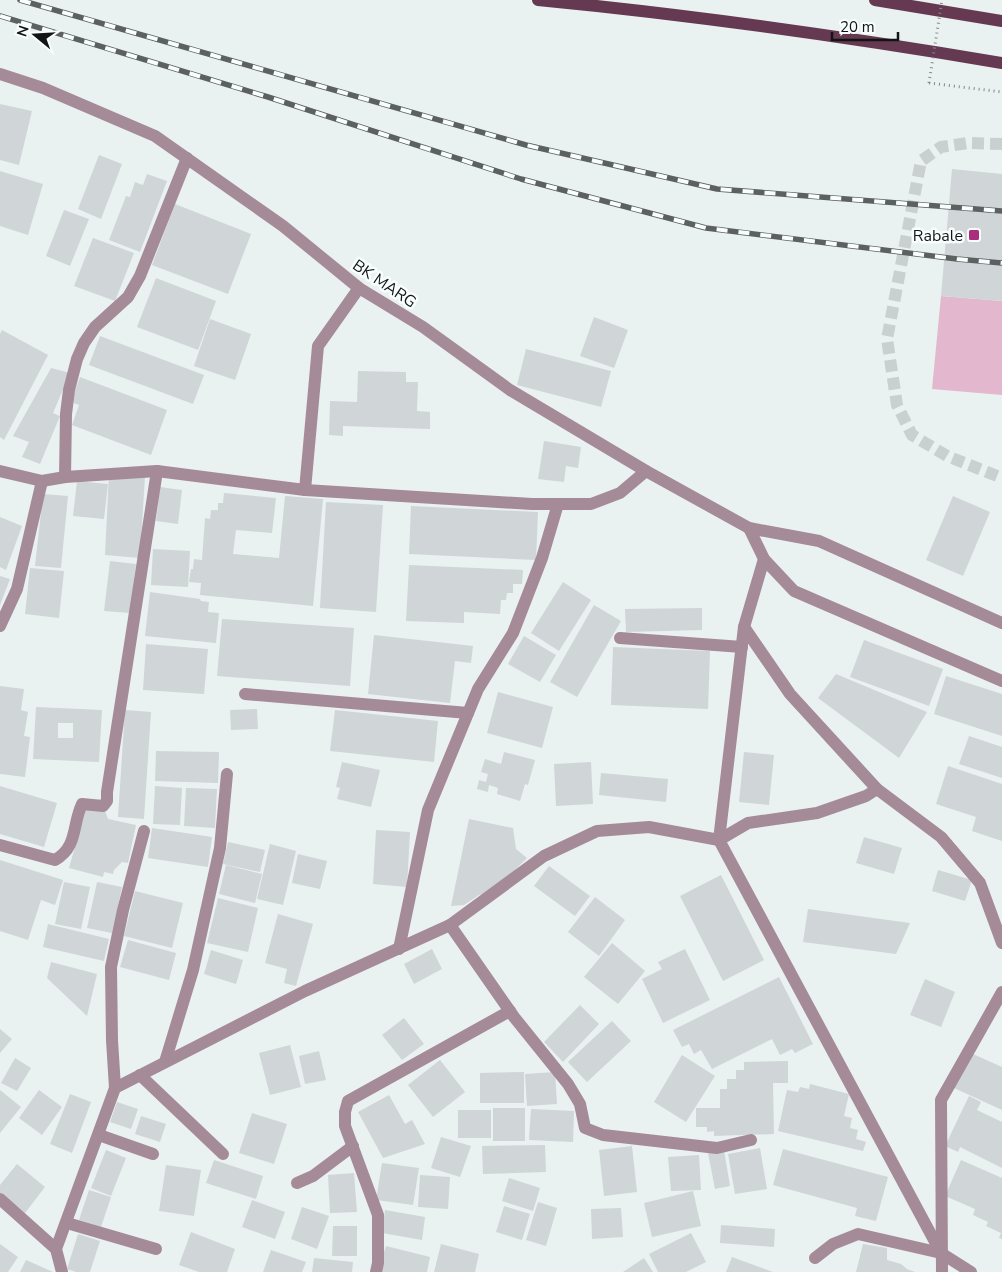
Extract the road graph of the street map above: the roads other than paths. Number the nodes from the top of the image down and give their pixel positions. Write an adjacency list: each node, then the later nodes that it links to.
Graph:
1 (538, 0): 4 (main road)
2 (875, 0): 3 (main road)
3 (1002, 21)
4 (1002, 63)
5 (0, 74): 6 (street, BK MARG)
6 (187, 158): 7 (street, BK MARG); 11 (street)
7 (359, 288): 10 (street, BK MARG); 13 (street)
8 (0, 471): 12 (street)
9 (157, 471): 11 (street); 13 (street); 29 (street)
10 (646, 471): 14 (street); 15 (street, BK MARG)
11 (65, 476): 12 (street)
12 (42, 481): 18 (street)
13 (305, 490): 14 (street)
14 (558, 504): 24 (street)
15 (749, 528): 16 (street); 17 (street, BK MARG)
16 (764, 560): 19 (street); 22 (street)
17 (1002, 623)
18 (0, 626)
19 (744, 627): 21 (street); 26 (street)
20 (620, 638): 21 (street)
21 (742, 647): 28 (street)
22 (1002, 682)
23 (245, 694): 24 (street)
24 (468, 713): 32 (street)
25 (227, 774): 35 (street)
26 (877, 789): 28 (street); 31 (street)
27 (144, 831): 37 (street)
28 (719, 840): 30 (street); 48 (street)
29 (0, 845)
30 (450, 925): 32 (street); 34 (street)
31 (1002, 943)
32 (399, 949): 35 (street)
33 (1002, 992): 48 (street)
34 (510, 1011): 39 (street); 40 (street)
35 (165, 1062): 36 (street)
36 (140, 1075): 37 (street); 42 (street)
37 (115, 1088): 38 (street)
38 (99, 1135): 41 (street); 45 (street)
39 (751, 1140)
40 (353, 1146): 43 (street); 51 (street)
41 (153, 1154)
42 (223, 1154)
43 (297, 1183)
44 (0, 1199): 46 (street)
45 (66, 1223): 46 (street); 47 (street)
46 (56, 1249): 50 (street)
47 (156, 1249)
48 (940, 1253): 49 (street); 52 (street); 53 (street)
49 (815, 1258)
50 (62, 1272)
51 (376, 1272)
52 (942, 1272)
53 (971, 1272)

